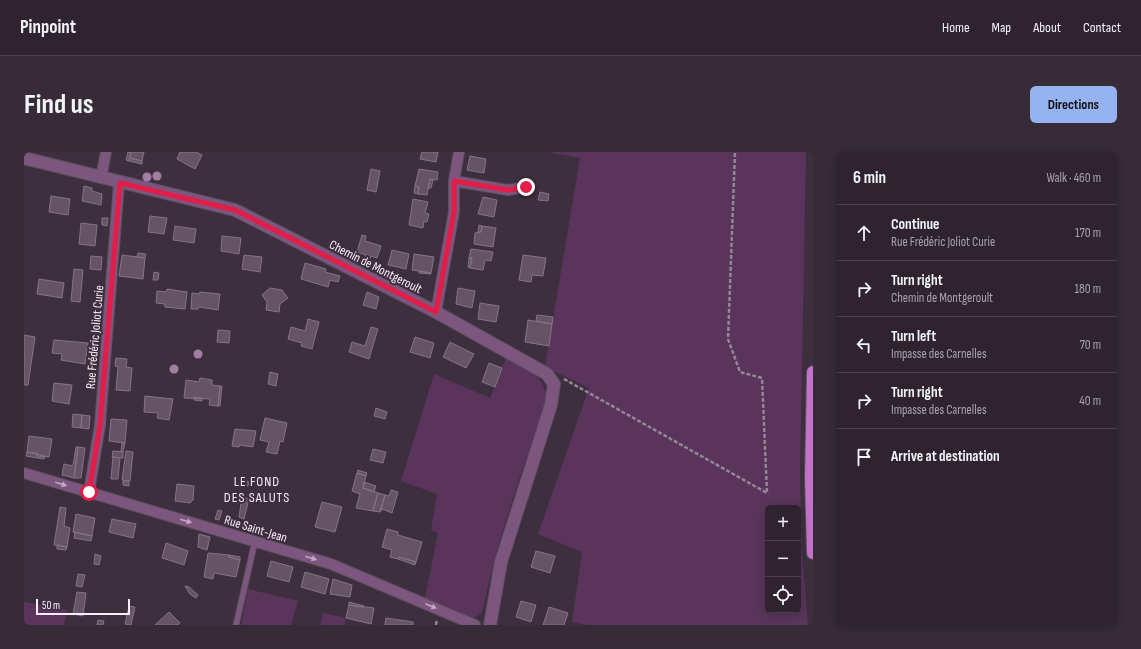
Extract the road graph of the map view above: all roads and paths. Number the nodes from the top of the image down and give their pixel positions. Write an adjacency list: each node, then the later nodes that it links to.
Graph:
1 (106, 152): 5 (street)
2 (459, 152): 6 (street)
3 (736, 152): 11 (path)
4 (24, 158): 5 (street, Chemin de Montgeroult)
5 (101, 178): 7 (street, Chemin de Montgeroult)
6 (454, 181): 8 (street); 9 (street)
7 (120, 183): 9 (street, Chemin de Montgeroult); 13 (street, Rue Frédéric Joliot Curie)
8 (526, 187)
9 (436, 312): 11 (street, Chemin de Montgeroult)
10 (813, 372): 15 (main road)
11 (554, 384): 18 (street)
12 (24, 473): 13 (street, Rue Saint-Jean, one-way to 13)
13 (89, 492): 14 (street, Rue Saint-Jean, one-way to 14)
14 (255, 541): 16 (lane); 17 (street, Rue Saint-Jean, one-way to 17)
15 (813, 553)
16 (236, 625)
17 (475, 625)
18 (490, 625)

